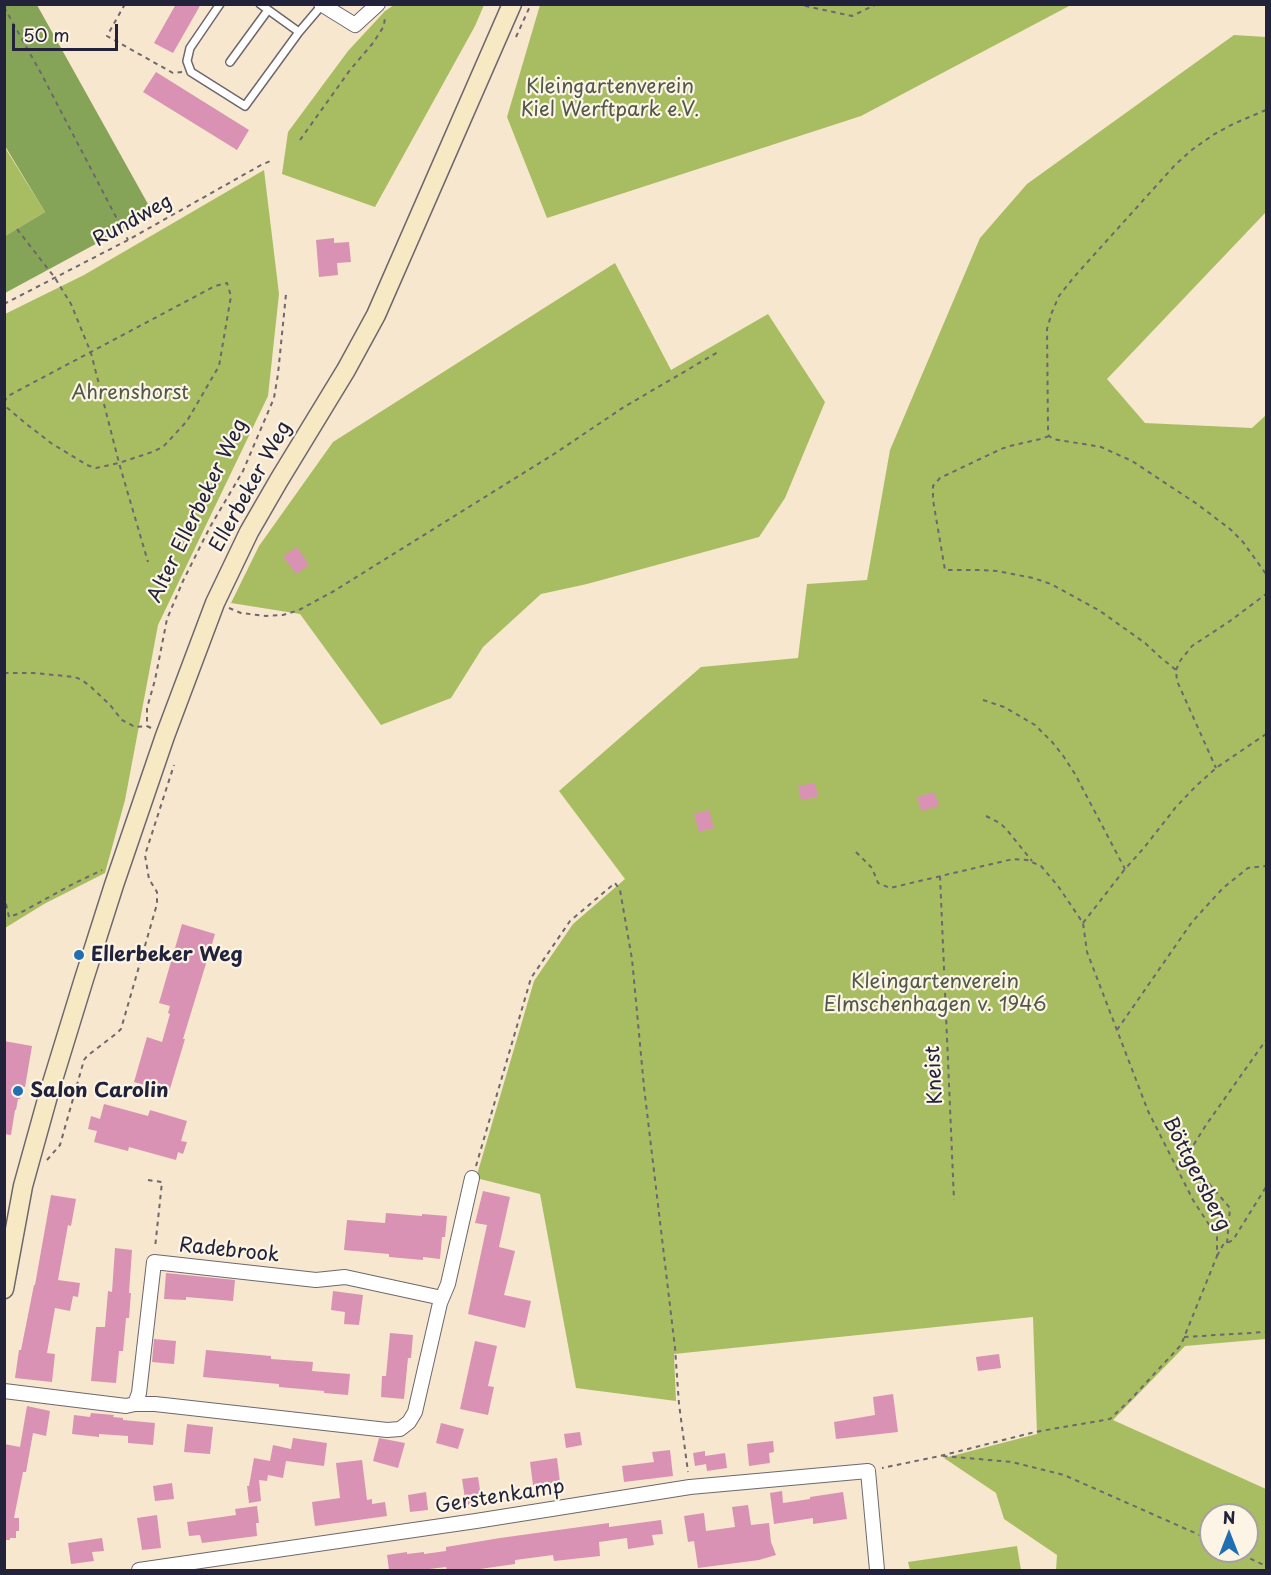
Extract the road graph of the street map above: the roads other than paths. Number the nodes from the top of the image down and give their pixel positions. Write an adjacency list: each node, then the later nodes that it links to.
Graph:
1 (220, 4): 7 (lane)
2 (260, 4): 6 (lane)
3 (512, 4): 10 (street, Ellerbeker Weg)
4 (322, 5): 5 (street); 7 (lane)
5 (377, 5)
6 (268, 10): 7 (lane); 8 (lane)
7 (299, 32)
8 (230, 62)
9 (472, 1178): 11 (street)
10 (4, 1289)
11 (442, 1298): 13 (street); 13 (street, Radebrook)
12 (4, 1391): 13 (street)
13 (135, 1404)
14 (139, 1570): 15 (street, Gerstenkamp)
15 (877, 1570)

